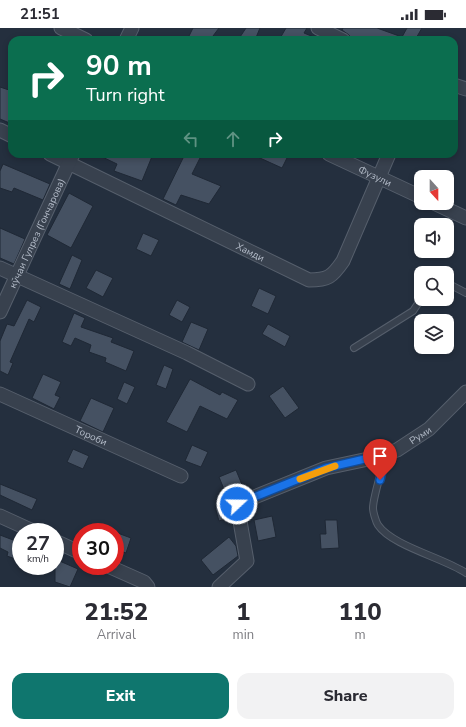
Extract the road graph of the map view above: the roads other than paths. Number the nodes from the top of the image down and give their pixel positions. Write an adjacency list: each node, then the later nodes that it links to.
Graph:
1 (61, 28): 4 (street)
2 (318, 28): 3 (street)
3 (339, 35)
4 (78, 36)
5 (337, 158): 8 (street, Фузули)
6 (387, 158): 8 (street, Хамди)
7 (71, 159): 8 (street, Хамди); 13 (street, кӯчаи Гулрез (Гончарова))
8 (379, 178): 9 (street, Фузули)
9 (414, 194)
10 (449, 210): 11 (street)
11 (466, 218)
12 (0, 268): 13 (street)
13 (17, 276): 17 (street, кӯчаи Гулрез (Гончарова)); 19 (street)
14 (454, 287): 15 (lane)
15 (466, 293)
16 (416, 306): 18 (lane)
17 (0, 312)
18 (354, 348)
19 (248, 384)
20 (466, 392): 22 (street, Руми)
21 (0, 394): 23 (street, Тороби)
22 (386, 454): 27 (lane); 29 (street, Руми)
23 (181, 476)
24 (0, 516): 25 (street)
25 (15, 523)
26 (124, 573): 28 (street)
27 (466, 573)
28 (148, 587)
29 (219, 587)

